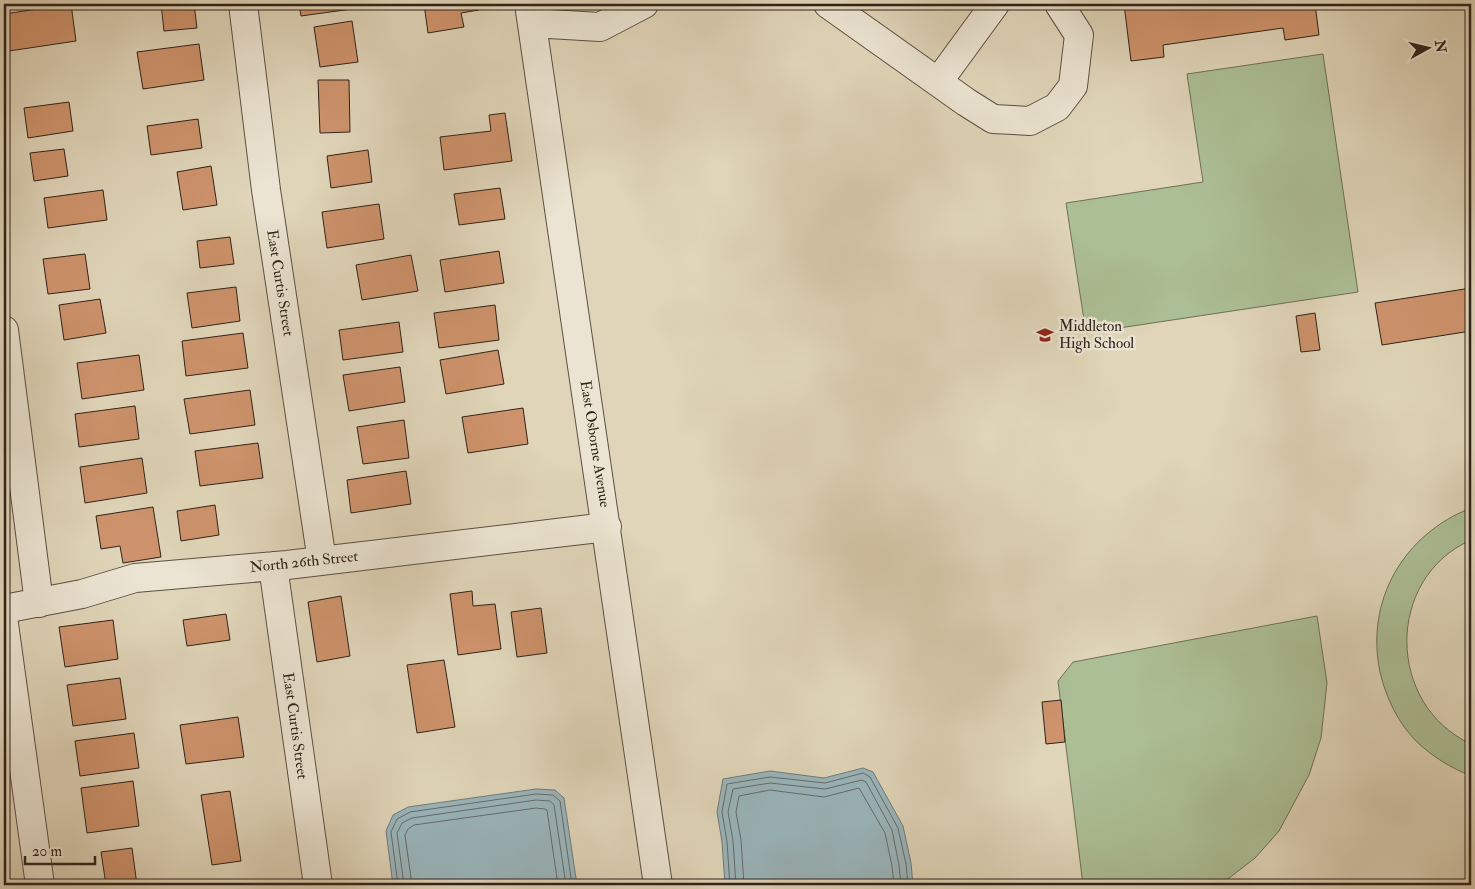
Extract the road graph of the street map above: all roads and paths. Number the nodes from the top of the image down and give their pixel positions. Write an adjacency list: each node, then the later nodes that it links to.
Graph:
1 (243, 4): 10 (street, East Curtis Street)
2 (644, 4): 6 (street)
3 (828, 4): 7 (street)
4 (995, 4): 7 (street)
5 (1059, 4): 7 (street)
6 (531, 13): 9 (street, East Osborne Avenue)
7 (938, 82)
8 (4, 330): 12 (street)
9 (607, 527): 10 (street, North 26th Street); 17 (street, East Osborne Avenue)
10 (322, 561): 11 (street, North 26th Street)
11 (273, 566): 12 (street, North 26th Street); 16 (street, East Curtis Street)
12 (39, 603): 13 (street, North 26th Street)
13 (4, 609)
14 (4, 624): 15 (street)
15 (40, 885)
16 (318, 885)
17 (658, 885)

